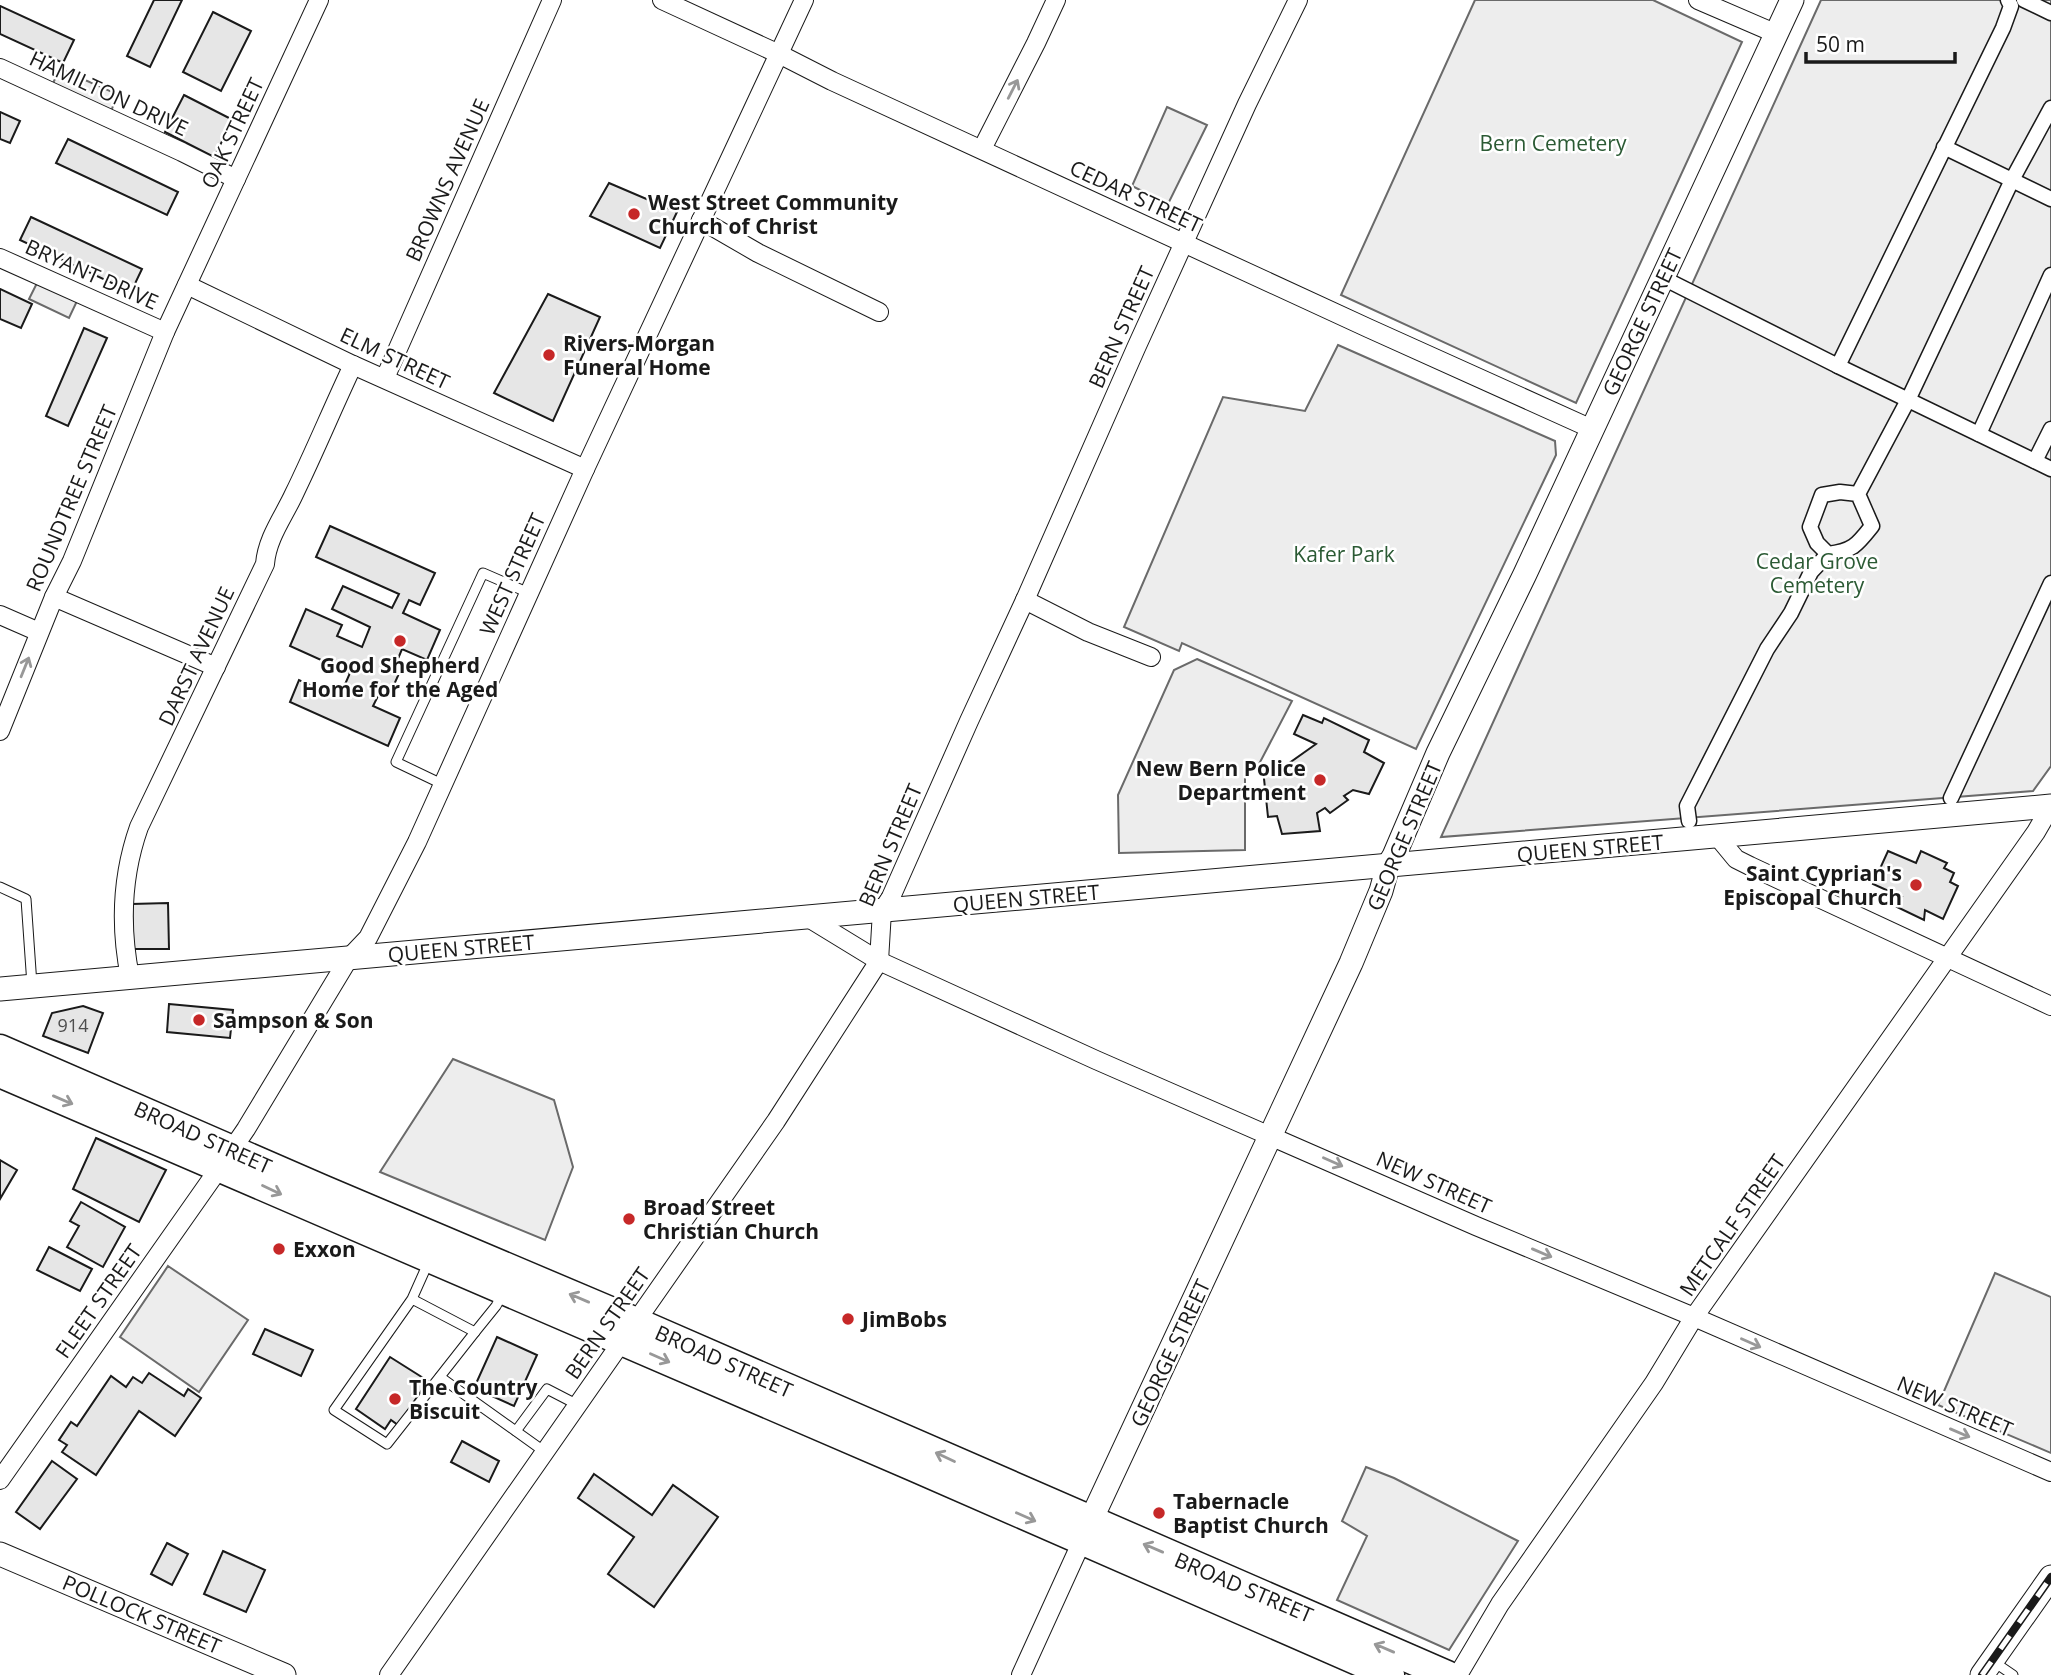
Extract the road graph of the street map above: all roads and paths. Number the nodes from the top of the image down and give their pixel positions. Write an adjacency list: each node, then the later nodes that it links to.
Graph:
1 (319, 0): 18 (street, OAK STREET)
2 (552, 0): 31 (street, BROWNS AVENUE)
3 (662, 0): 13 (street, CEDAR STREET)
4 (804, 0): 13 (street, WEST STREET)
5 (1056, 0): 17 (street, one-way to 5)
6 (1298, 0): 22 (street, BERN STREET)
7 (1698, 0): 12 (street)
8 (1792, 0): 12 (street, GEORGE STREET)
9 (2008, 0): 16 (street)
10 (2024, 0): 11 (street)
11 (2051, 13)
12 (1777, 34): 25 (street, GEORGE STREET)
13 (779, 54): 17 (street, CEDAR STREET); 21 (street, WEST STREET)
14 (0, 68): 18 (street, HAMILTON DRIVE)
15 (2051, 108): 19 (street)
16 (1944, 147): 19 (street); 30 (street)
17 (982, 149): 22 (street, CEDAR STREET)
18 (236, 179): 26 (street, OAK STREET)
19 (2012, 180): 20 (street); 32 (street)
20 (2051, 199)
21 (701, 220): 27 (street); 37 (street, WEST STREET)
22 (1184, 243): 33 (street, CEDAR STREET); 44 (street, BERN STREET)
23 (0, 258): 28 (street, BRYANT DRIVE)
24 (2051, 275): 35 (street)
25 (1663, 278): 30 (street); 33 (street, GEORGE STREET)
26 (187, 285): 28 (street, ROUNDTREE STREET); 29 (street, ELM STREET)
27 (878, 312)
28 (165, 332): 43 (street, ROUNDTREE STREET)
29 (354, 365): 31 (street, ELM STREET); 48 (street, DARST AVENUE)
30 (1838, 366): 32 (street)
31 (385, 378): 37 (street, ELM STREET)
32 (1908, 400): 35 (street); 39 (street)
33 (1592, 429): 55 (street, GEORGE STREET)
34 (2051, 429): 36 (street)
35 (1979, 434): 36 (street)
36 (2035, 461): 38 (street)
37 (585, 469): 42 (street, WEST STREET)
38 (2051, 469)
39 (1858, 494): 40 (street); 40 (street)
40 (1828, 554): 53 (street)
41 (2051, 583): 51 (street)
42 (528, 593): 50 (street, WEST STREET); 50 (lane)
43 (54, 597): 46 (street, ROUNDTREE STREET); 48 (street)
44 (1025, 600): 47 (street); 57 (street, BERN STREET)
45 (0, 615): 46 (street)
46 (39, 632): 49 (street, ROUNDTREE STREET, one-way to 46)
47 (1151, 657)
48 (216, 667): 62 (street, DARST AVENUE)
49 (0, 731)
50 (442, 784): 60 (street, WEST STREET)
51 (1951, 798)
52 (2051, 806): 54 (street, QUEEN STREET); 59 (street, METCALF STREET)
53 (1689, 821)
54 (1717, 836): 55 (street, QUEEN STREET); 59 (street)
55 (1388, 866): 57 (street, QUEEN STREET); 68 (street, GEORGE STREET)
56 (0, 887): 63 (lane)
57 (882, 911): 58 (street, QUEEN STREET); 61 (street, BERN STREET)
58 (807, 917): 60 (street, QUEEN STREET); 61 (street, NEW STREET)
59 (1948, 957): 65 (street); 73 (street, METCALF STREET)
60 (349, 958): 62 (street, QUEEN STREET); 69 (street, WEST STREET)
61 (879, 961): 68 (street, NEW STREET); 75 (street, BERN STREET)
62 (130, 978): 63 (street, QUEEN STREET)
63 (32, 986): 64 (street, QUEEN STREET)
64 (0, 989)
65 (2051, 1006)
66 (0, 1049): 69 (main road, BROAD STREET)
67 (0, 1073): 69 (main road, BROAD STREET, one-way to 69)
68 (1271, 1135): 73 (street, NEW STREET, one-way to 73); 82 (street, GEORGE STREET)
69 (226, 1158): 70 (main road, BROAD STREET, one-way to 70); 75 (main road, BROAD STREET, one-way to 69); 81 (street, FLEET STREET)
70 (430, 1259): 71 (main road, BROAD STREET); 72 (lane)
71 (504, 1291): 74 (lane); 75 (main road, BROAD STREET)
72 (412, 1299): 74 (lane); 76 (lane)
73 (1694, 1317): 80 (street, NEW STREET, one-way to 80); 91 (street, METCALF STREET)
74 (475, 1332): 76 (lane)
75 (629, 1332): 77 (street, BERN STREET); 82 (main road, BROAD STREET)
76 (440, 1377): 78 (lane)
77 (578, 1405): 78 (lane); 79 (street, BERN STREET)
78 (516, 1431): 79 (lane)
79 (545, 1452): 87 (street, BERN STREET)
80 (2051, 1472)
81 (0, 1480)
82 (1086, 1531): 88 (street, GEORGE STREET); 89 (main road, BROAD STREET); 90 (main road, BROAD STREET, one-way to 82)
83 (0, 1554): 86 (street, POLLOCK STREET)
84 (2051, 1577): 85 (street)
85 (1987, 1668): 92 (lane)
86 (284, 1675)
87 (389, 1675)
88 (1021, 1675)
89 (1390, 1675)
90 (1447, 1675)
91 (1458, 1675)
92 (2013, 1675)

